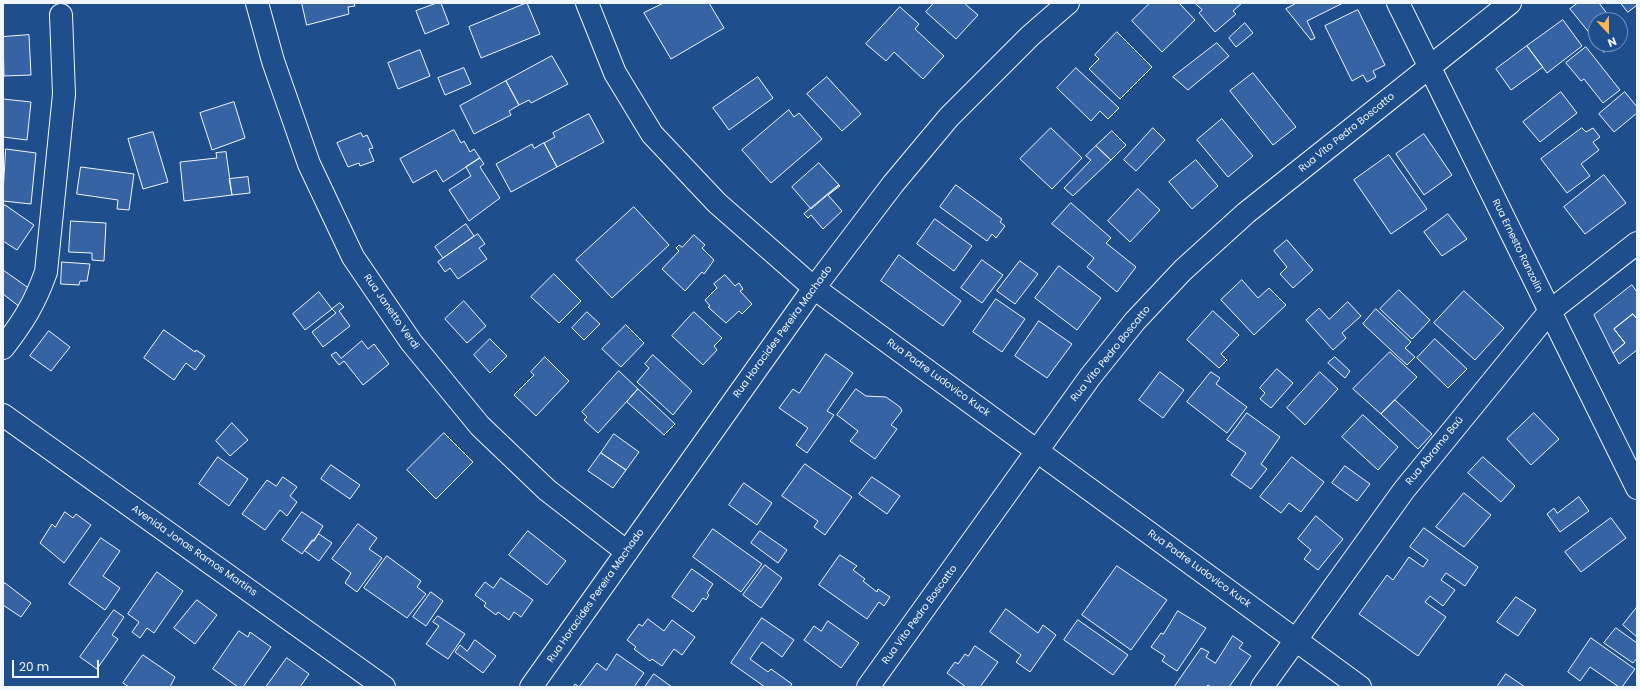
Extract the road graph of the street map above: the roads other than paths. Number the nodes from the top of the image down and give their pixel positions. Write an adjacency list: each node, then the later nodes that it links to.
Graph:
1 (257, 3): 15 (street, Rua Janetto Verdi)
2 (587, 3): 9 (street, Rua Padre Ludovico Kuck)
3 (1068, 3): 9 (street, Rua Horacides Pereira Machado)
4 (1398, 3): 7 (street, Rua Ernesto Ranzolin)
5 (1510, 3): 7 (street, Rua Vito Pedro Boscatto)
6 (61, 15): 11 (street)
7 (1429, 67): 10 (street, Rua Ernesto Ranzolin); 13 (street, Rua Vito Pedro Boscatto)
8 (1637, 243): 10 (street, Rua Abramo Baú)
9 (814, 288): 13 (street, Rua Padre Ludovico Kuck); 15 (street, Rua Horacides Pereira Machado)
10 (1550, 311): 14 (street, Rua Ernesto Ranzolin); 16 (street, Rua Abramo Baú)
11 (3, 348)
12 (3, 415): 17 (street, Avenida Jonas Ramos Martins)
13 (1038, 451): 16 (street, Rua Padre Ludovico Kuck); 19 (street, Rua Vito Pedro Boscatto)
14 (1637, 488)
15 (627, 552): 18 (street, Rua Horacides Pereira Machado)
16 (1296, 640): 20 (street, Rua Abramo Baú); 21 (street, Rua Padre Ludovico Kuck)
17 (384, 687)
18 (531, 687)
19 (868, 687)
20 (1262, 687)
21 (1360, 687)

